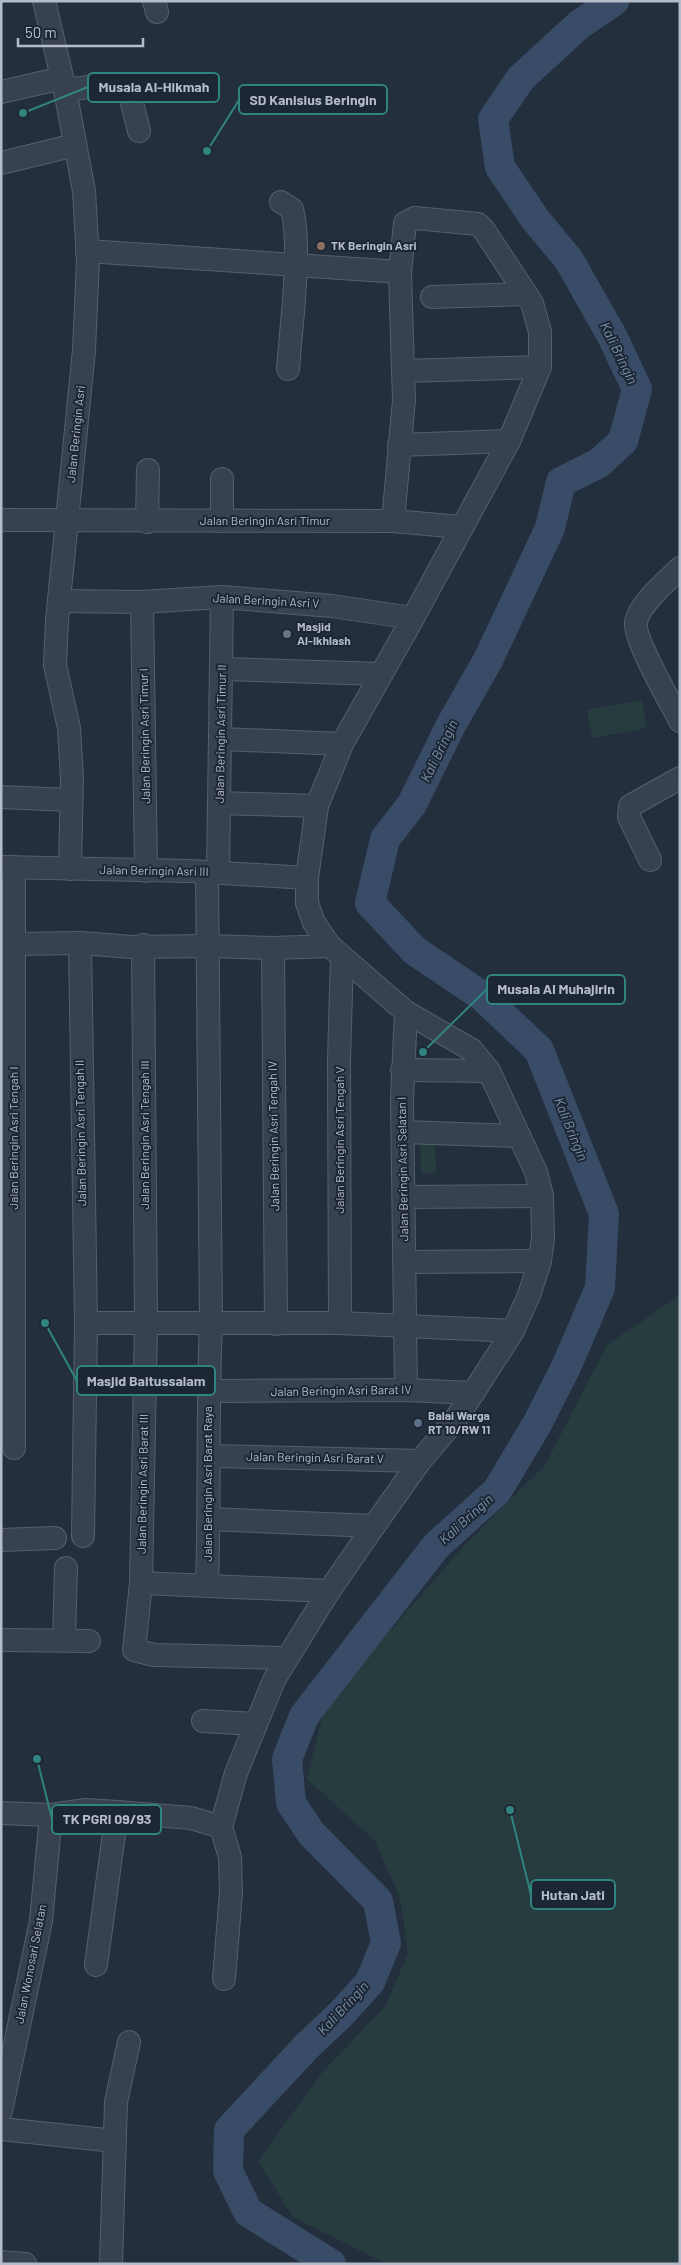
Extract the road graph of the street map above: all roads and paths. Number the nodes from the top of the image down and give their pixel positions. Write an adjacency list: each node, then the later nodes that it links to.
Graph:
1 (44, 1): 2 (street, Jalan Beringin Asri)
2 (63, 84): 3 (street); 4 (street); 5 (street, Jalan Beringin Asri)
3 (1, 92)
4 (139, 131)
5 (75, 145): 6 (street); 8 (street, Jalan Beringin Asri)
6 (1, 162)
7 (281, 202): 9 (street)
8 (87, 251): 9 (street); 21 (street, Jalan Beringin Asri)
9 (295, 264): 10 (street); 14 (street)
10 (400, 272): 11 (street); 15 (street)
11 (526, 294): 12 (street); 13 (street)
12 (432, 297)
13 (540, 367): 15 (street); 16 (street)
14 (288, 369)
15 (403, 371): 17 (street)
16 (509, 440): 17 (street); 25 (street)
17 (398, 445): 23 (street)
18 (148, 470): 24 (street)
19 (222, 479): 22 (street)
20 (1, 520): 21 (street, Jalan Beringin Asri Timur)
21 (67, 520): 24 (street, Jalan Beringin Asri Timur); 28 (street, Jalan Beringin Asri)
22 (222, 521): 23 (street, Jalan Beringin Asri Timur); 24 (street, Jalan Beringin Asri Timur)
23 (393, 521): 25 (street, Jalan Beringin Asri Timur)
24 (147, 522)
25 (462, 527): 30 (street)
26 (680, 568): 33 (street)
27 (222, 597): 29 (street, Jalan Beringin Asri V); 30 (street, Jalan Beringin Asri V); 31 (street, Jalan Beringin Asri Timur II)
28 (59, 601): 29 (street, Jalan Beringin Asri V); 38 (street, Jalan Beringin Asri)
29 (142, 602): 44 (street, Jalan Beringin Asri Timur I)
30 (413, 618): 32 (street)
31 (222, 668): 32 (street); 34 (street, Jalan Beringin Asri Timur II)
32 (381, 674): 35 (street)
33 (680, 721)
34 (221, 739): 35 (street); 39 (street, Jalan Beringin Asri Timur II)
35 (342, 744): 40 (street)
36 (680, 778): 41 (street)
37 (1, 797): 38 (street)
38 (70, 800): 43 (street, Jalan Beringin Asri)
39 (219, 803): 40 (street); 45 (street, Jalan Beringin Asri Timur II)
40 (317, 806): 46 (street)
41 (650, 860)
42 (7, 867): 43 (street, Jalan Beringin Asri III); 48 (street, Jalan Beringin Asri Tengah I)
43 (70, 868): 44 (street, Jalan Beringin Asri III)
44 (146, 871): 45 (street, Jalan Beringin Asri III)
45 (212, 872): 46 (street, Jalan Beringin Asri III); 50 (street, Jalan Beringin Asri Timur II)
46 (307, 878): 52 (street)
47 (80, 943): 48 (street); 49 (street); 62 (street, Jalan Beringin Asri Tengah II)
48 (14, 944): 72 (street, Jalan Beringin Asri Tengah I)
49 (143, 945): 50 (street); 65 (street, Jalan Beringin Asri Tengah III)
50 (208, 946): 51 (street); 63 (street, Jalan Beringin Asri Barat Raya)
51 (273, 948): 52 (street); 66 (street, Jalan Beringin Asri Tengah IV)
52 (336, 952): 53 (street); 64 (street, Jalan Beringin Asri Tengah V)
53 (406, 1012): 54 (street, Jalan Beringin Asri Selatan I); 55 (street)
54 (402, 1070): 55 (street); 56 (street, Jalan Beringin Asri Selatan I)
55 (489, 1071): 57 (street)
56 (403, 1132): 57 (street); 59 (street, Jalan Beringin Asri Selatan I)
57 (519, 1136): 58 (street)
58 (542, 1196): 59 (street); 61 (street)
59 (404, 1197): 60 (street, Jalan Beringin Asri Selatan I)
60 (404, 1262): 61 (street); 67 (street, Jalan Beringin Asri Selatan I)
61 (540, 1262): 68 (street)
62 (86, 1323): 65 (street); 77 (street, Jalan Beringin Asri Tengah II)
63 (211, 1323): 65 (street); 66 (street); 70 (street, Jalan Beringin Asri Barat Raya)
64 (340, 1323): 66 (street); 67 (street)
65 (146, 1324): 81 (street, Jalan Beringin Asri Barat III)
66 (276, 1324)
67 (404, 1326): 68 (street); 69 (street, Jalan Beringin Asri Selatan I)
68 (513, 1331): 71 (street)
69 (406, 1390): 70 (street, Jalan Beringin Asri Barat IV); 71 (street, Jalan Beringin Asri Barat IV)
70 (208, 1391): 73 (street, Jalan Beringin Asri Barat Raya)
71 (474, 1393): 74 (street)
72 (14, 1448)
73 (210, 1456): 74 (street, Jalan Beringin Asri Barat V); 75 (street, Jalan Beringin Asri Barat Raya)
74 (420, 1461): 76 (street)
75 (209, 1519): 76 (street); 82 (street, Jalan Beringin Asri Barat Raya)
76 (374, 1526): 83 (street)
77 (83, 1536)
78 (55, 1538): 79 (street)
79 (1, 1540)
80 (66, 1568): 85 (street)
81 (141, 1583): 82 (street); 87 (street, Jalan Beringin Asri Barat III)
82 (207, 1585): 83 (street)
83 (329, 1591): 87 (street)
84 (1, 1640): 85 (street)
85 (64, 1640): 86 (street)
86 (89, 1640)
87 (286, 1658): 89 (street)
88 (203, 1721): 89 (street)
89 (255, 1724): 93 (street)
90 (117, 1812): 92 (street); 93 (street); 94 (street)
91 (1, 1813): 92 (street)
92 (51, 1815): 97 (street, Jalan Wonosari Selatan)
93 (222, 1827): 95 (street)
94 (96, 1965)
95 (224, 1979)
96 (129, 2042): 99 (street)
97 (1, 2111)
98 (1, 2129): 99 (street)
99 (115, 2142): 102 (street)
100 (1, 2262): 101 (street)
101 (25, 2264)
102 (111, 2264)

